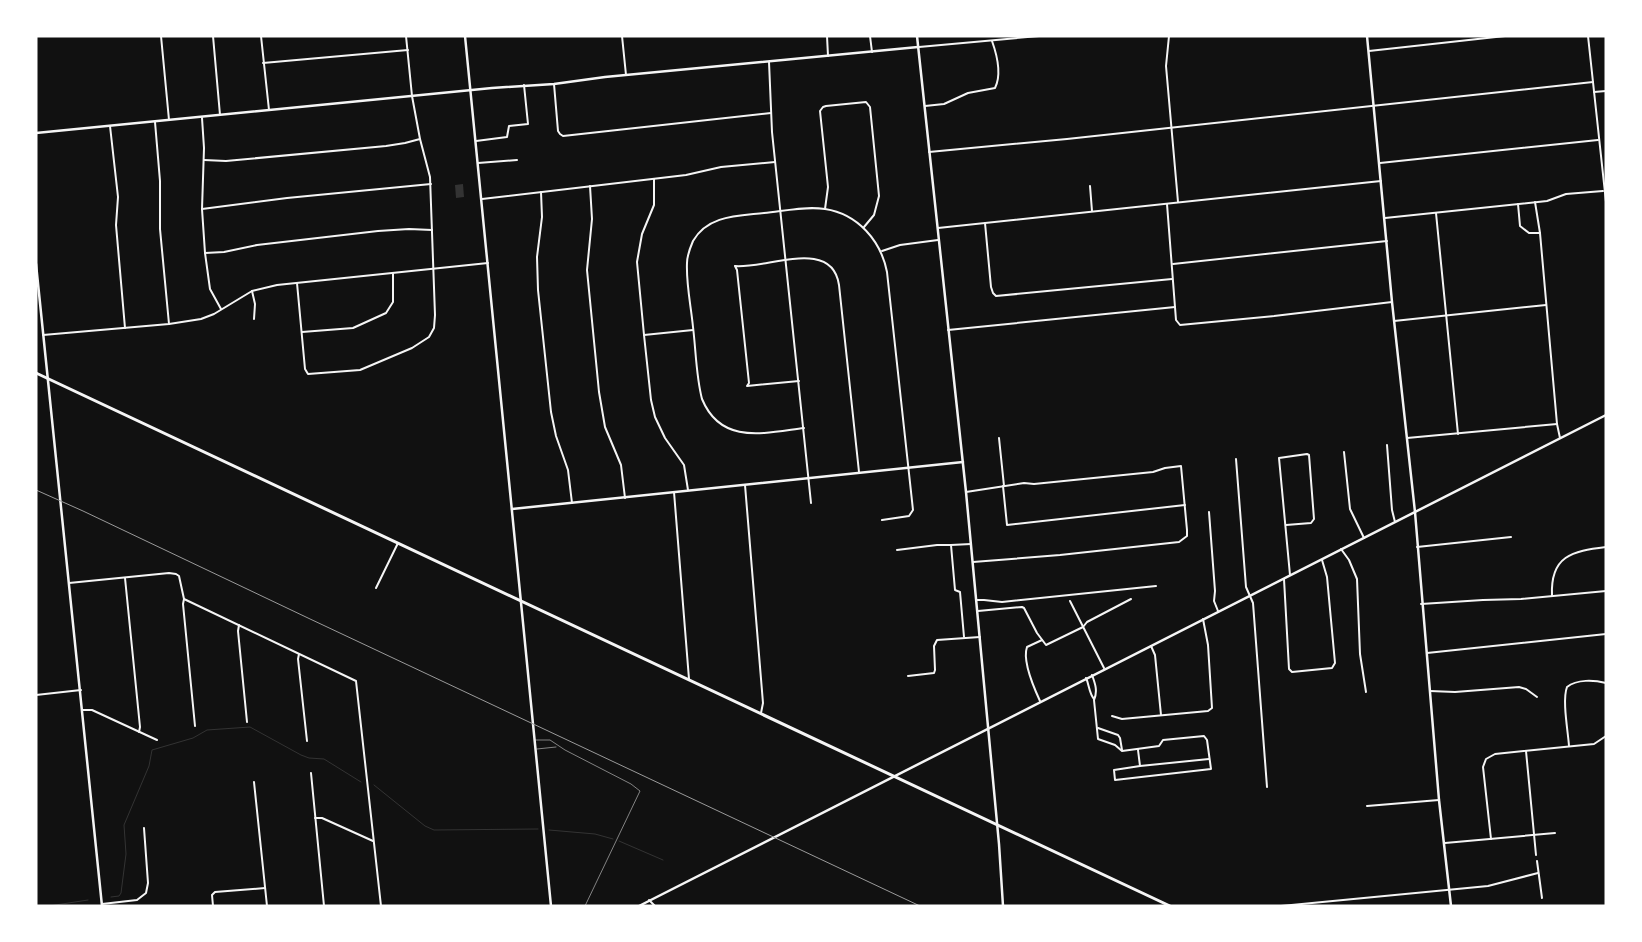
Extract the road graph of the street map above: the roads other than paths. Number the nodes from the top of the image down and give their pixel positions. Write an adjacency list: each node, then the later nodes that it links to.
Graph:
1 (162, 36): 37 (street)
2 (213, 36): 35 (street)
3 (261, 36): 22 (street)
4 (406, 36): 17 (street)
5 (465, 36): 27 (street)
6 (622, 36): 23 (street)
7 (827, 36): 20 (street)
8 (870, 36): 19 (street)
9 (917, 36): 16 (street)
10 (1039, 36): 15 (street)
11 (1168, 36): 40 (street)
12 (1367, 36): 18 (street)
13 (1505, 36): 18 (street)
14 (1588, 36): 24 (street)
15 (992, 41): 16 (street); 32 (street)
16 (918, 47): 19 (street); 32 (street)
17 (408, 50): 22 (street); 30 (street)
18 (1369, 51): 31 (street)
19 (872, 52): 20 (street)
20 (828, 56): 21 (street)
21 (769, 61): 23 (street); 34 (street)
22 (263, 63): 33 (street)
23 (626, 75): 25 (street)
24 (1593, 82): 29 (street); 31 (street)
25 (554, 84): 26 (street); 34 (street)
26 (524, 85): 27 (street); 43 (street)
27 (471, 90): 30 (street); 43 (street)
28 (1606, 91): 29 (street)
29 (1594, 92): 44 (street)
30 (412, 96): 33 (street); 42 (street)
31 (1374, 105): 40 (street); 52 (street)
32 (925, 106): 45 (street)
33 (269, 110): 35 (street)
34 (771, 113): 50 (street)
35 (220, 115): 36 (street)
36 (202, 117): 37 (street); 46 (street)
37 (169, 120): 38 (street)
38 (155, 121): 39 (street); 97 (street)
39 (110, 126): 41 (street); 98 (street)
40 (1172, 128): 45 (street); 61 (street)
41 (36, 133)
42 (420, 139): 46 (street); 55 (street)
43 (476, 140): 51 (street)
44 (1598, 140): 48 (street); 52 (street)
45 (929, 152): 74 (street)
46 (204, 160): 66 (street)
47 (518, 160): 51 (street)
48 (1600, 160): 49 (street); 58 (street)
49 (1606, 160)
50 (775, 162): 53 (street); 68 (street)
51 (478, 163): 60 (street)
52 (1379, 163): 54 (street)
53 (654, 179): 56 (street); 103 (street)
54 (1381, 181): 61 (street); 71 (street)
55 (431, 184): 66 (street); 75 (street)
56 (590, 186): 59 (street); 126 (street)
57 (1090, 186): 69 (street)
58 (1603, 190): 62 (street); 63 (street)
59 (541, 192): 60 (street); 127 (street)
60 (482, 199): 82 (street)
61 (1178, 202): 64 (street)
62 (1535, 202): 65 (street); 76 (street)
63 (1606, 202)
64 (1167, 204): 69 (street); 84 (street)
65 (1518, 204): 70 (street); 76 (street)
66 (202, 209): 80 (street)
67 (825, 209): 68 (street); 73 (street); 73 (street)
68 (781, 211): 81 (street); 99 (street)
69 (1092, 211): 72 (street)
70 (1436, 212): 71 (street); 94 (street)
71 (1385, 218): 78 (street)
72 (985, 222): 74 (street); 87 (street)
73 (864, 228): 79 (street)
74 (936, 228): 77 (street)
75 (432, 230): 80 (street); 85 (street)
76 (1540, 233): 91 (street)
77 (938, 240): 79 (street); 100 (street)
78 (1387, 240): 84 (street); 90 (street)
79 (881, 252): 118 (street)
80 (205, 254): 93 (street)
81 (786, 261): 106 (street); 106 (street); 119 (street)
82 (488, 263): 85 (street); 130 (street)
83 (36, 264): 102 (street)
84 (1173, 264): 87 (street)
85 (433, 269): 86 (street); 101 (street)
86 (393, 274): 88 (street); 101 (street)
87 (1172, 279): 92 (street)
88 (297, 283): 89 (street); 101 (street)
89 (252, 291): 93 (street); 95 (street)
90 (1392, 302): 92 (street); 96 (street)
91 (1546, 305): 94 (street); 108 (street)
92 (1175, 307): 100 (street)
93 (221, 309): 97 (street)
94 (1446, 315): 96 (street); 110 (street)
95 (254, 318)
96 (1394, 320): 112 (street)
97 (169, 324): 98 (street)
98 (125, 328): 102 (street)
99 (693, 330): 103 (street); 109 (street)
100 (948, 330): 117 (street)
101 (302, 332)
102 (43, 335): 105 (street)
103 (644, 335): 123 (street)
104 (36, 373): 105 (main road)
105 (47, 378): 138 (main road); 150 (street)
106 (799, 381): 109 (street)
107 (1606, 415): 113 (street)
108 (1557, 424): 110 (street); 113 (street)
109 (804, 428): 120 (street)
110 (1458, 434): 112 (street)
111 (999, 438): 122 (street)
112 (1407, 438): 132 (street)
113 (1560, 438): 132 (street)
114 (1387, 445): 134 (street)
115 (1344, 452): 137 (street)
116 (1236, 459): 154 (street)
117 (962, 462): 118 (street); 125 (street)
118 (908, 467): 119 (street); 133 (street)
119 (859, 472): 120 (street)
120 (809, 478): 121 (street); 128 (street)
121 (745, 484): 123 (street); 188 (street)
122 (1003, 486): 125 (street); 129 (street); 129 (street)
123 (688, 490): 124 (street)
124 (674, 492): 126 (street); 178 (street)
125 (966, 492): 139 (street)
126 (624, 498): 127 (street)
127 (572, 503): 130 (street)
128 (811, 503)
129 (1185, 505): 146 (street)
130 (512, 509): 158 (street)
131 (1209, 512): 162 (street)
132 (1415, 512): 134 (street); 141 (street)
133 (882, 520)
134 (1395, 522): 137 (street)
135 (1286, 525): 135 (street); 147 (street)
136 (1511, 537): 141 (street)
137 (1364, 538): 143 (street)
138 (399, 543): 152 (street); 158 (main road)
139 (971, 544): 140 (street); 146 (street)
140 (951, 545): 144 (street); 168 (street)
141 (1417, 547): 161 (street)
142 (1606, 547): 155 (street)
143 (1342, 549): 145 (street); 182 (street)
144 (897, 550)
145 (1322, 560): 147 (street); 149 (street)
146 (972, 562): 159 (street)
147 (1290, 576): 149 (street)
148 (125, 577): 150 (street); 156 (street); 195 (street)
149 (1284, 579): 154 (street)
150 (69, 583): 180 (street)
151 (1156, 586): 159 (street)
152 (376, 588)
153 (1606, 590): 155 (street)
154 (1249, 595): 162 (street); 211 (street)
155 (1552, 596): 161 (street)
156 (184, 598): 165 (street); 192 (street)
157 (1131, 598): 166 (street)
158 (521, 600): 178 (main road); 198 (street)
159 (976, 600): 163 (street)
160 (1070, 601): 166 (street)
161 (1421, 604): 172 (street)
162 (1218, 611): 164 (street)
163 (977, 612): 169 (street); 170 (street)
164 (1203, 618): 171 (street); 189 (street)
165 (239, 625): 173 (street); 191 (street)
166 (1082, 627): 170 (street); 174 (street)
167 (1606, 634): 172 (street)
168 (964, 637): 169 (street); 176 (street)
169 (980, 637): 194 (street)
170 (1042, 640): 186 (street)
171 (1150, 645): 174 (street); 189 (street)
172 (1426, 653): 181 (street)
173 (300, 654): 199 (street); 220 (street)
174 (1104, 668): 175 (street)
175 (1092, 675): 177 (street); 185 (street)
176 (908, 676)
177 (1086, 678): 185 (street); 186 (street)
178 (689, 679): 188 (main road)
179 (1606, 683): 201 (street)
180 (80, 690): 183 (street); 187 (street)
181 (1430, 691): 184 (street); 212 (street)
182 (1366, 692)
183 (36, 695)
184 (1537, 697)
185 (1094, 700): 193 (street)
186 (1040, 701): 194 (street)
187 (82, 710): 195 (street); 229 (street)
188 (760, 713): 209 (main road)
189 (1161, 715): 190 (street)
190 (1112, 716)
191 (247, 722)
192 (195, 726)
193 (1098, 728): 204 (street); 204 (street)
194 (988, 729): 209 (street); 215 (street)
195 (139, 732): 197 (street)
196 (1606, 736): 201 (street)
197 (157, 740)
198 (535, 740): 200 (lane); 202 (street)
199 (307, 741)
200 (558, 747): 202 (lane); 235 (lane)
201 (1569, 747): 205 (street)
202 (536, 749): 234 (street)
203 (1138, 750): 204 (street); 206 (street); 207 (street)
204 (1122, 751)
205 (1526, 751): 218 (street); 219 (street)
206 (1210, 759): 207 (street); 207 (street)
207 (1140, 766)
208 (310, 773): 214 (street)
209 (895, 776): 215 (main road); 228 (street)
210 (254, 782): 225 (street)
211 (1267, 787)
212 (1439, 800): 213 (street); 221 (street)
213 (1367, 806)
214 (315, 818): 220 (street); 232 (street)
215 (997, 825): 238 (street); 239 (main road)
216 (144, 828): 229 (street)
217 (1555, 833): 218 (street)
218 (1534, 835): 219 (street); 222 (street)
219 (1491, 839): 221 (street)
220 (373, 841): 233 (street)
221 (1445, 843): 226 (street)
222 (1536, 855)
223 (1537, 861): 224 (street)
224 (1538, 873): 226 (street); 227 (street)
225 (265, 888): 230 (street); 231 (street)
226 (1449, 889): 240 (street); 241 (street)
227 (1542, 898)
228 (649, 900): 236 (street); 237 (street)
229 (102, 905)
230 (213, 906)
231 (267, 906)
232 (324, 906)
233 (381, 906)
234 (551, 906)
235 (585, 906)
236 (639, 906)
237 (655, 906)
238 (1003, 906)
239 (1170, 906)
240 (1281, 906)
241 (1451, 906)

